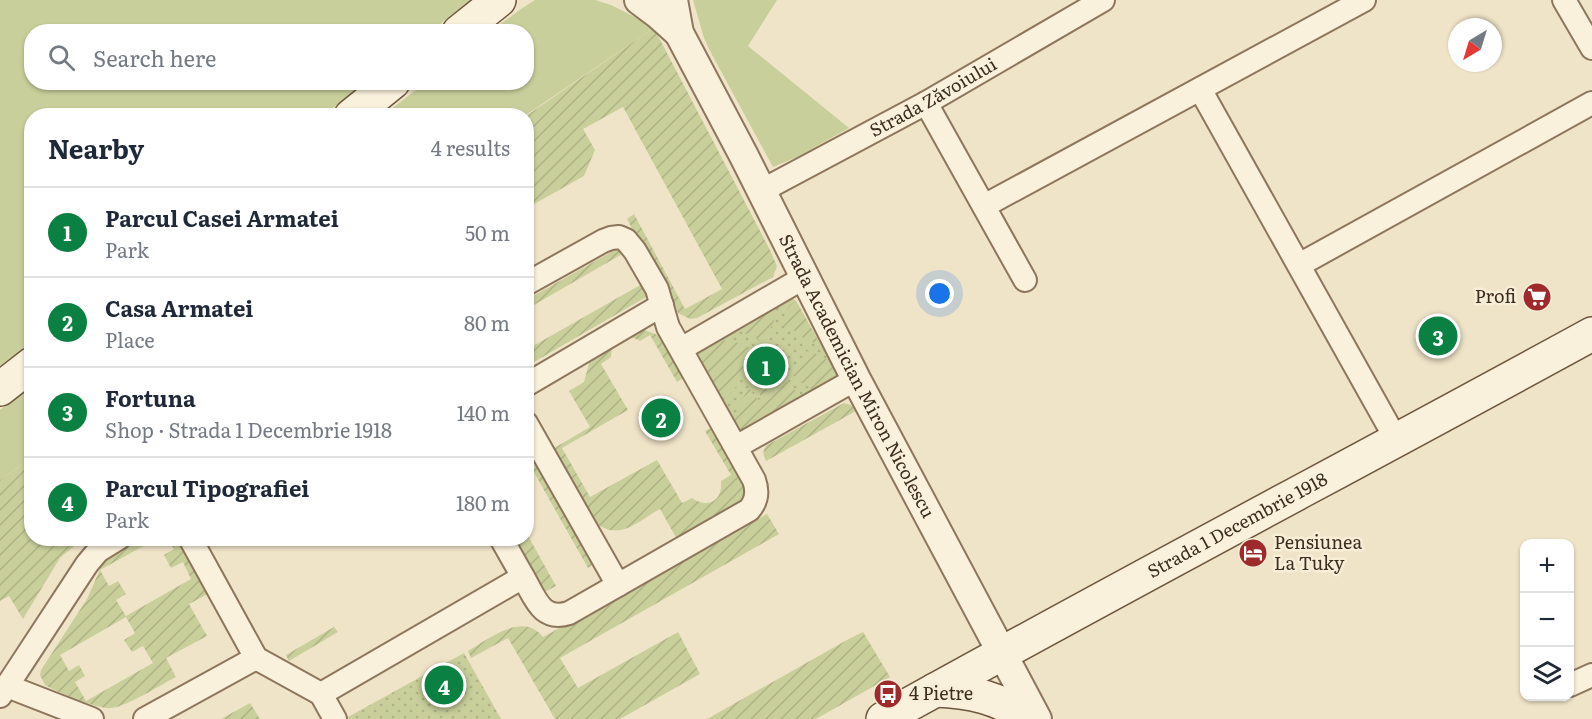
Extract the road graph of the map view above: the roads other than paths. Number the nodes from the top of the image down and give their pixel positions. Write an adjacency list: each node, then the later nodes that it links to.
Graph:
1 (499, 0): 7 (main road)
2 (639, 0): 8 (street, Strada Academician Miron Nicolescu)
3 (673, 0): 8 (street, Strada Academician Miron Nicolescu)
4 (1103, 0): 12 (street, Strada Zăvoiului)
5 (1364, 0): 10 (street)
6 (1564, 0): 9 (street)
7 (469, 24)
8 (679, 33): 15 (street, Strada Academician Miron Nicolescu)
9 (1592, 48)
10 (1200, 89): 16 (street); 17 (street)
11 (383, 90): 14 (main road)
12 (926, 103): 15 (street, Strada Zăvoiului); 16 (street)
13 (1592, 103): 17 (street)
14 (361, 108)
15 (761, 191): 18 (street, Strada Academician Miron Nicolescu)
16 (984, 206): 20 (street)
17 (1299, 265): 29 (street)
18 (805, 277): 23 (street); 25 (street, Strada Academician Miron Nicolescu)
19 (534, 280): 21 (street)
20 (1025, 280)
21 (662, 305): 23 (street); 26 (street)
22 (1592, 334): 29 (main road, Strada 1 Decembrie 1918)
23 (681, 349): 30 (street)
24 (24, 370): 27 (main road)
25 (856, 379): 30 (street); 36 (street, Strada Academician Miron Nicolescu)
26 (534, 380)
27 (0, 389)
28 (534, 437): 35 (street)
29 (1397, 441): 36 (main road, Strada 1 Decembrie 1918)
30 (736, 447): 35 (street)
31 (105, 546): 41 (street)
32 (194, 546): 37 (street)
33 (506, 546): 34 (street)
34 (523, 577): 35 (street); 42 (street)
35 (618, 585)
36 (1001, 653): 40 (main road, Strada 1 Decembrie 1918); 48 (street, Strada Academician Miron Nicolescu)
37 (256, 658): 42 (street); 44 (street)
38 (1592, 675): 39 (street)
39 (1574, 683)
40 (935, 690): 46 (main road, Strada 1 Decembrie 1918); 47 (main road)
41 (4, 691): 43 (street)
42 (321, 694): 45 (street)
43 (92, 719)
44 (145, 719)
45 (335, 719)
46 (883, 719)
47 (1029, 719)
48 (1037, 719)

